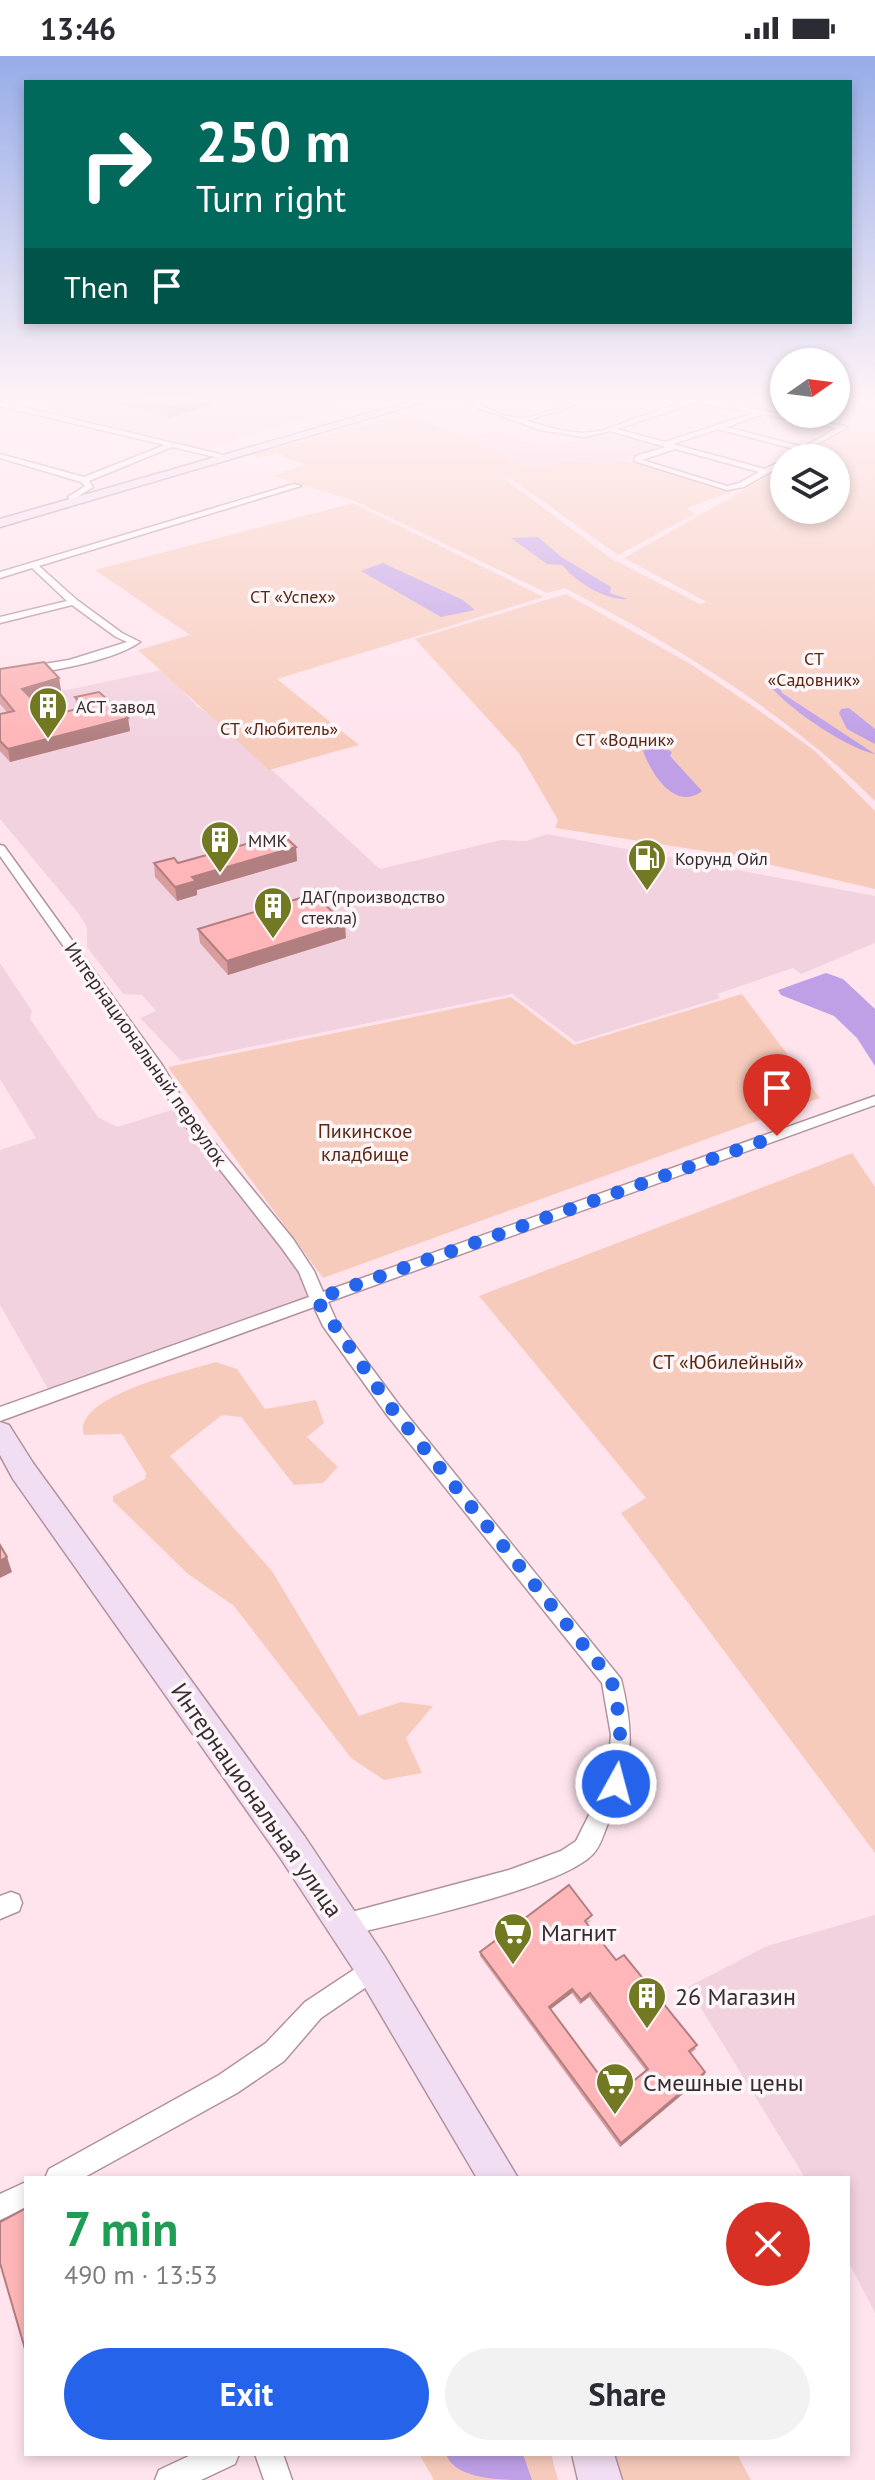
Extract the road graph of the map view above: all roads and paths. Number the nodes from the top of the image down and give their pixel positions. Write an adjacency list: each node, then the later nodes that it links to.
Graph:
1 (34, 513): 3 (main road)
2 (206, 513): 4 (street)
3 (0, 523)
4 (33, 565): 5 (street); 6 (street)
5 (0, 575)
6 (74, 602): 7 (street); 8 (street)
7 (0, 620)
8 (0, 673)
9 (0, 848): 11 (street, Интернациональный переулок)
10 (875, 1100): 11 (street)
11 (316, 1299): 12 (street); 14 (street, Интернациональный переулок)
12 (0, 1414)
13 (0, 1432): 14 (main road, Интернациональная улица)
14 (344, 1925): 15 (main road, Интернациональная улица)
15 (373, 1969): 16 (street); 17 (main road, Интернациональная улица)
16 (62, 2176)
17 (498, 2176)
18 (24, 2196): 19 (street)
19 (0, 2207)
20 (221, 2456): 23 (street)
21 (270, 2456): 24 (street)
22 (594, 2456): 25 (main road)
23 (169, 2480)
24 (278, 2480)
25 (600, 2480)

